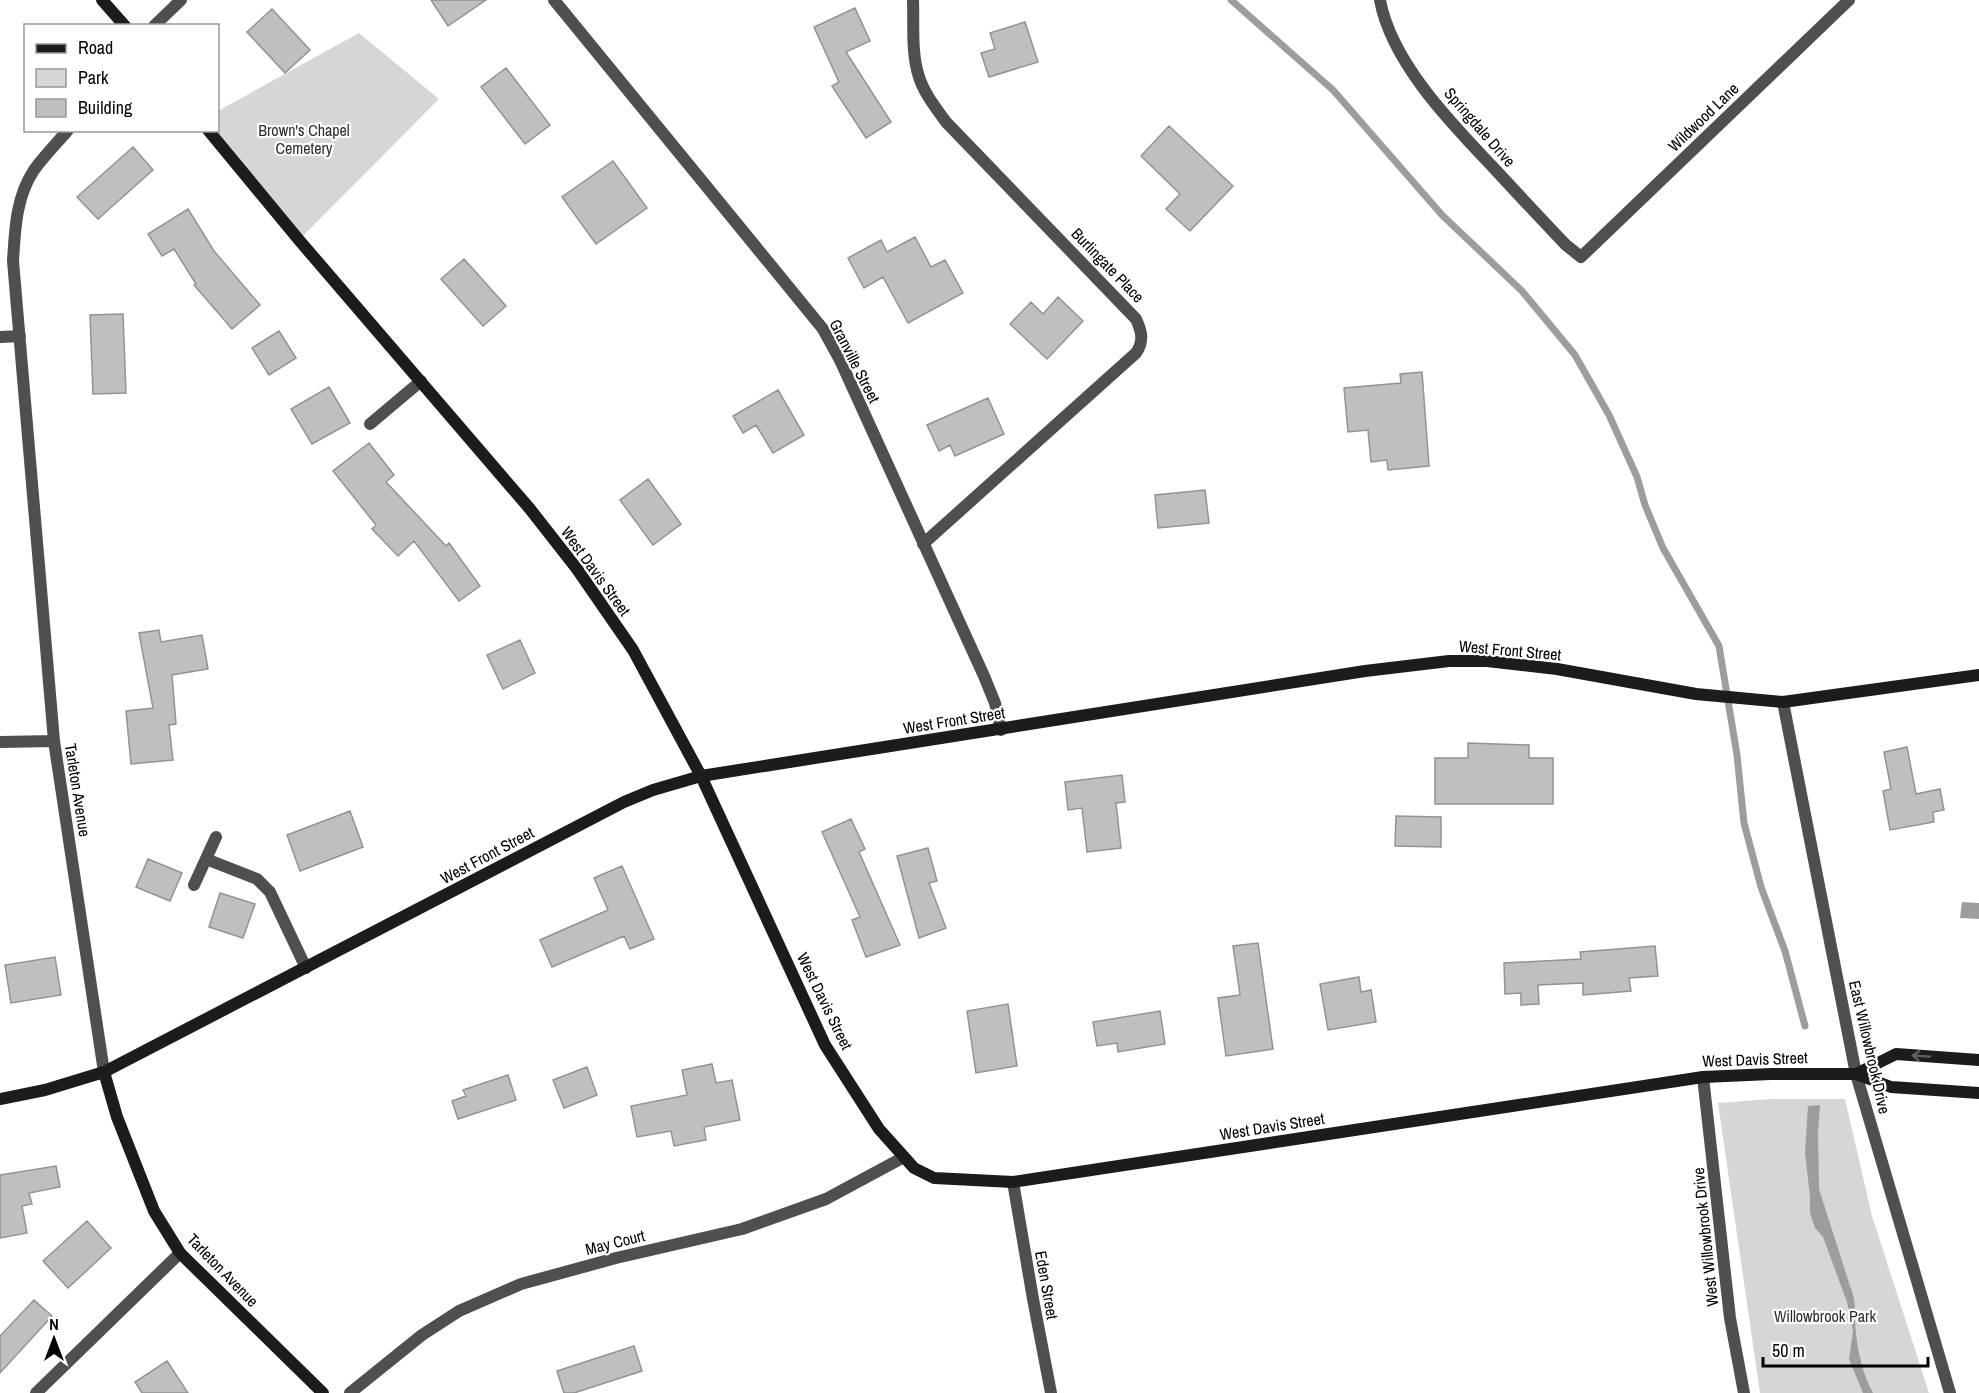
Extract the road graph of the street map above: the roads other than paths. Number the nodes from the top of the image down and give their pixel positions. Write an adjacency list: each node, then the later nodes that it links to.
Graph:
1 (102, 0): 7 (street)
2 (181, 0): 8 (street)
3 (554, 0): 16 (street, Granville Street)
4 (914, 0): 16 (street, Burlingate Place)
5 (1380, 0): 11 (street, Springdale Drive)
6 (1849, 0): 11 (street, Wildwood Lane)
7 (123, 24)
8 (156, 24)
9 (66, 132): 12 (street, Tarleton Avenue)
10 (210, 132): 14 (street, West Davis Street)
11 (1581, 257)
12 (20, 336): 13 (street); 20 (street, Tarleton Avenue)
13 (0, 337)
14 (421, 381): 15 (street); 22 (street, West Davis Street)
15 (370, 424)
16 (923, 544): 19 (street, Granville Street)
17 (1979, 675): 18 (street, West Front Street)
18 (1784, 702): 19 (street, West Front Street); 29 (street, East Willowbrook Drive)
19 (1000, 730): 22 (street, West Front Street)
20 (54, 741): 21 (street); 28 (street, Tarleton Avenue)
21 (0, 742)
22 (701, 776): 26 (street, West Front Street); 33 (street, West Davis Street)
23 (216, 837): 24 (street)
24 (206, 859): 25 (street); 26 (street)
25 (194, 885)
26 (306, 968): 28 (street, West Front Street)
27 (1979, 1060): 29 (street, West Davis Street, one-way to 29)
28 (104, 1072): 32 (street, West Front Street); 35 (street, Tarleton Avenue)
29 (1856, 1074): 30 (street, West Davis Street); 31 (street, West Davis Street); 41 (street, East Willowbrook Drive)
30 (1703, 1077): 34 (street, West Davis Street); 40 (street, West Willowbrook Drive)
31 (1979, 1094)
32 (0, 1099)
33 (904, 1157): 34 (street, West Davis Street); 38 (street, May Court)
34 (1013, 1182): 39 (street, Eden Street)
35 (180, 1253): 36 (street); 37 (street, Tarleton Avenue)
36 (36, 1393)
37 (323, 1393)
38 (350, 1393)
39 (1051, 1393)
40 (1744, 1393)
41 (1950, 1393)

